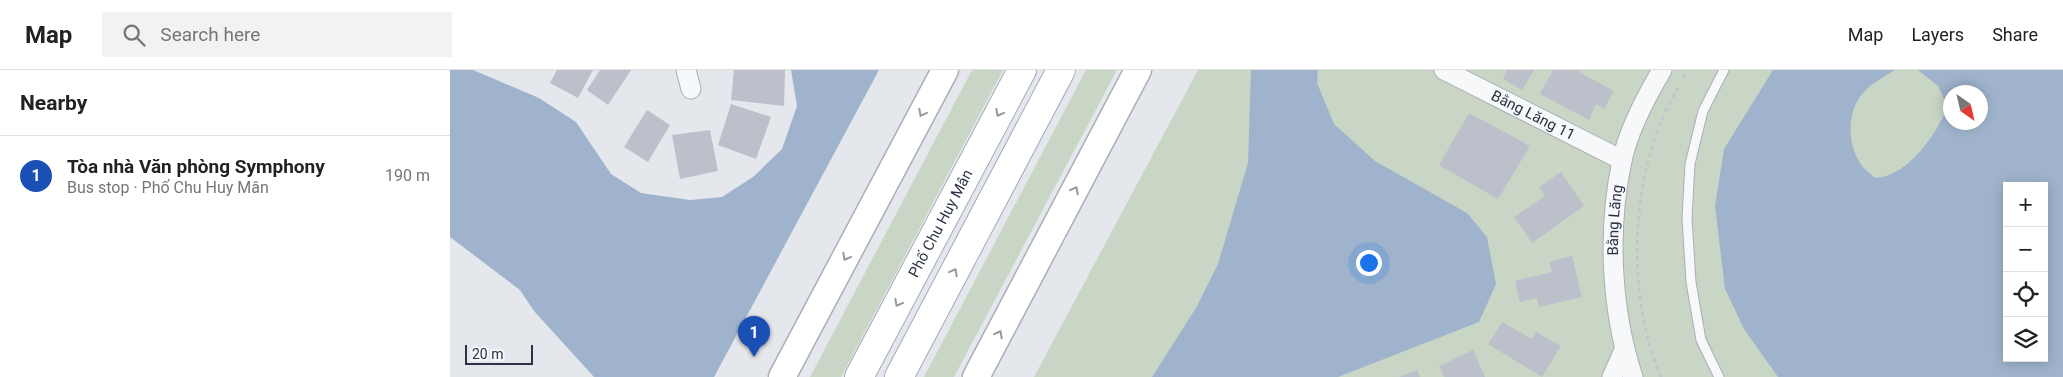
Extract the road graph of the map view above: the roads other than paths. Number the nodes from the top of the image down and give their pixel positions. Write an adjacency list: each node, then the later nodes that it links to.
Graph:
1 (686, 70): 9 (street)
2 (944, 70): 12 (main road, one-way to 12)
3 (1022, 70): 13 (main road, Phố Chu Huy Mân, one-way to 13)
4 (1061, 70): 14 (main road, one-way to 4)
5 (1138, 70): 15 (main road, one-way to 5)
6 (1444, 70): 10 (street, Bằng Lăng 11)
7 (1662, 70): 10 (street, Bằng Lăng)
8 (1724, 70): 18 (lane)
9 (691, 89)
10 (1622, 160): 11 (street, Bằng Lăng)
11 (1624, 350): 16 (street); 17 (street, Bằng Lăng)
12 (782, 377)
13 (859, 377)
14 (898, 377)
15 (976, 377)
16 (1612, 377)
17 (1633, 377)
18 (1720, 377)

